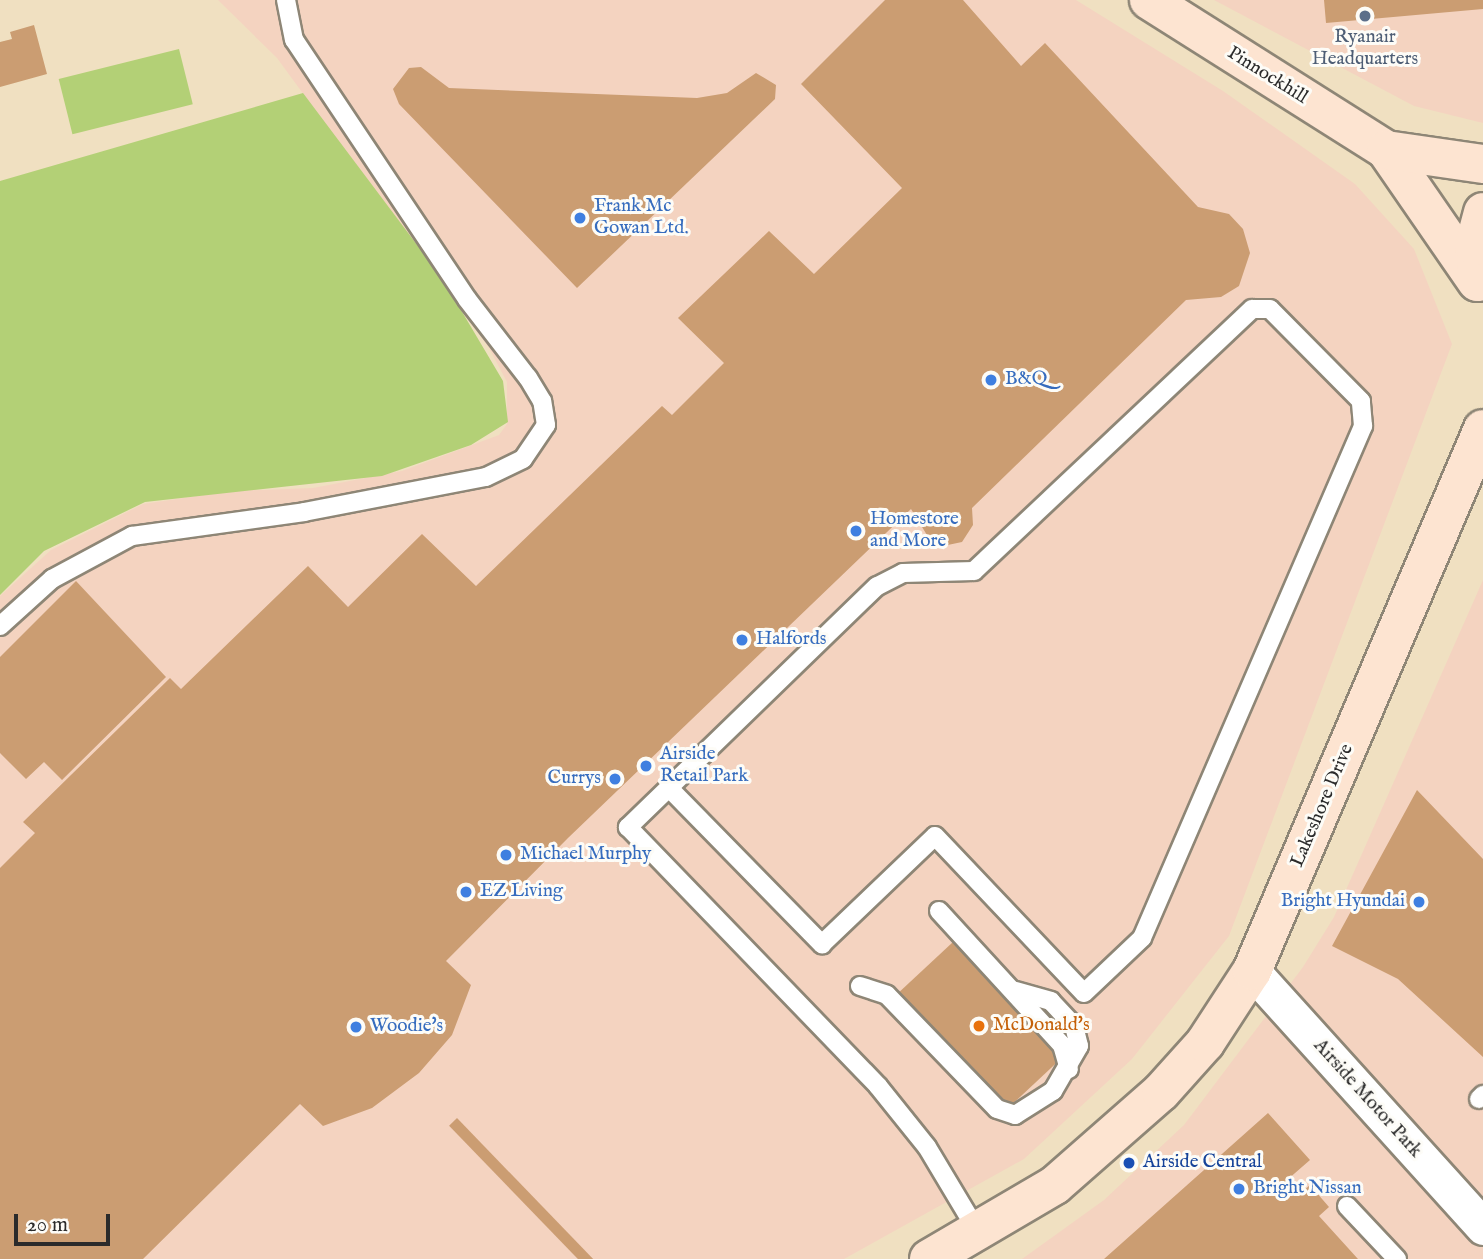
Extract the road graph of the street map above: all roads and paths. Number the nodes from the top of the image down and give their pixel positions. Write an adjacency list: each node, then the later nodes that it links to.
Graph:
1 (286, 0): 8 (lane)
2 (1149, 0): 3 (street, Pinnockhill)
3 (1386, 150): 4 (street, Pinnockhill); 6 (street, Pinnockhill)
4 (1483, 164)
5 (1483, 212): 6 (street)
6 (1480, 288)
7 (1483, 429): 11 (street, Lakeshore Drive)
8 (0, 626)
9 (669, 788): 9 (lane); 15 (lane)
10 (939, 911): 12 (lane)
11 (1252, 971): 14 (street, Airside Motor Park); 15 (street, Lakeshore Drive)
12 (860, 986)
13 (1347, 1206): 17 (lane)
14 (1483, 1227)
15 (979, 1234): 16 (street, Lakeshore Drive)
16 (929, 1259)
17 (1397, 1259)

